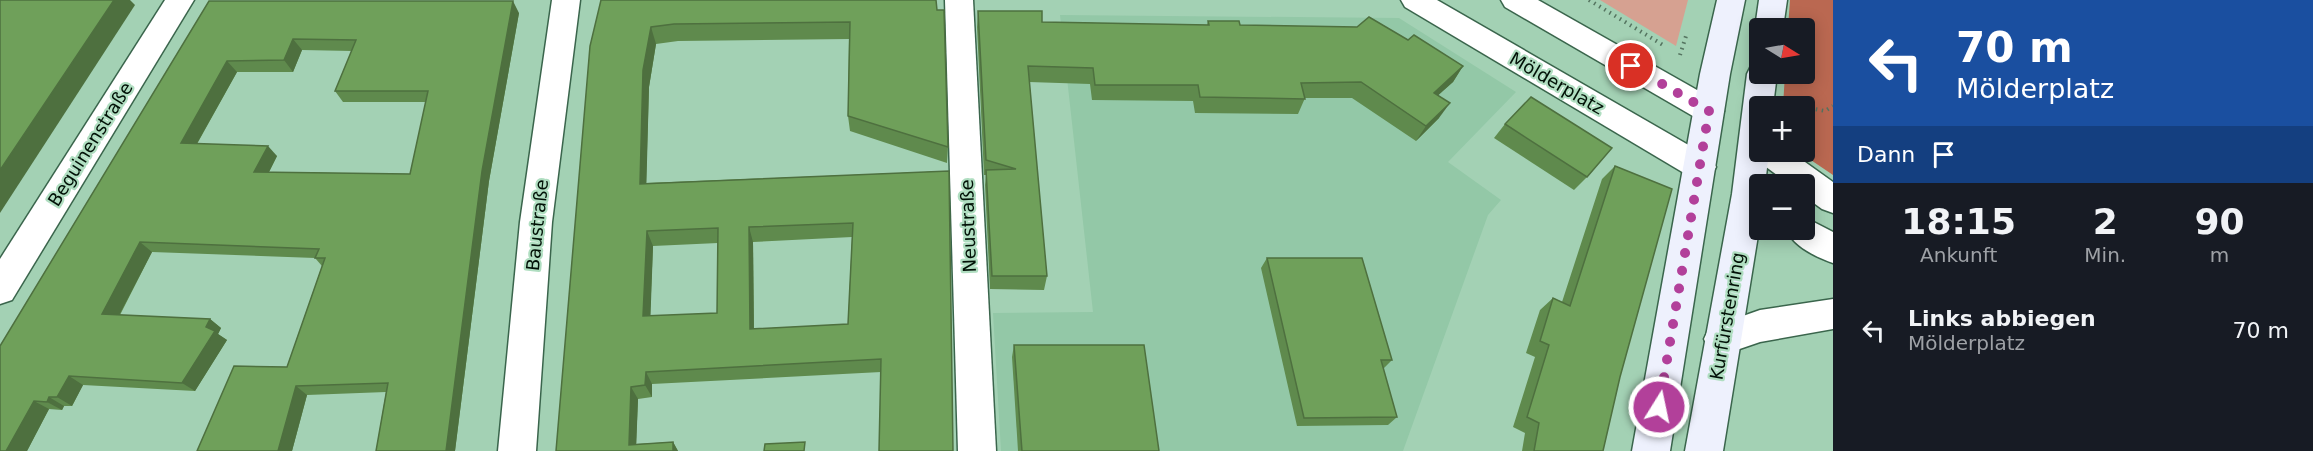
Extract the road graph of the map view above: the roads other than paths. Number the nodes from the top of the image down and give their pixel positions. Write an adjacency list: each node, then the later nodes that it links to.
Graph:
1 (180, 0): 18 (street, Beguinenstraße)
2 (566, 0): 21 (street, Baustraße)
3 (959, 0): 22 (street, Neustraße)
4 (1415, 0): 12 (street, Mölderplatz)
5 (1515, 0): 9 (street)
6 (1731, 0): 9 (main road)
7 (1773, 0): 8 (main road)
8 (1770, 18)
9 (1709, 111): 10 (main road); 12 (main road)
10 (1749, 137)
11 (1783, 162): 14 (street)
12 (1700, 167): 13 (main road); 23 (main road)
13 (1749, 194)
14 (1833, 200)
15 (1749, 219): 20 (main road, Kurfürstenring)
16 (1815, 238): 17 (street)
17 (1833, 249)
18 (0, 289)
19 (1833, 314): 20 (street)
20 (1722, 339): 24 (main road, Kurfürstenring)
21 (516, 451)
22 (977, 451)
23 (1651, 451)
24 (1704, 451)

